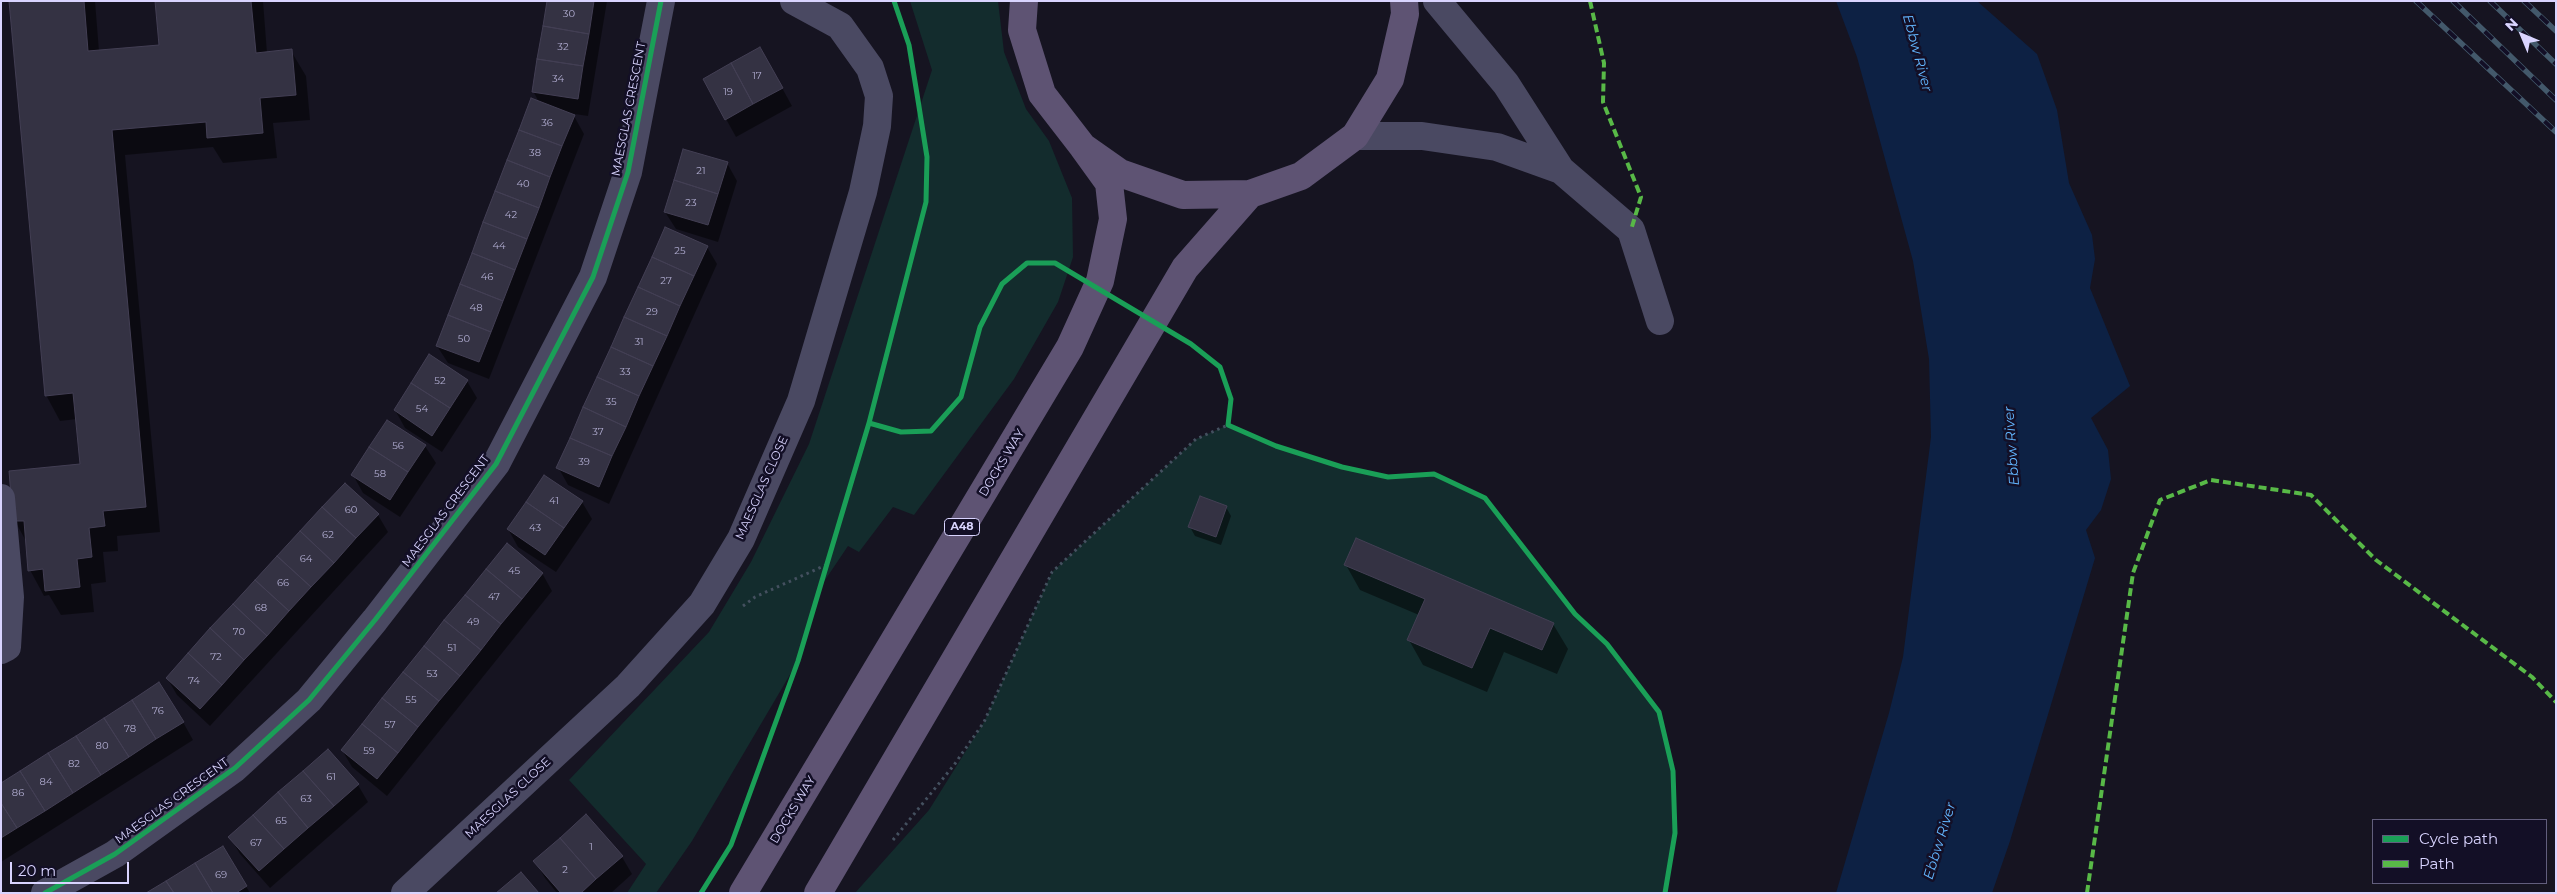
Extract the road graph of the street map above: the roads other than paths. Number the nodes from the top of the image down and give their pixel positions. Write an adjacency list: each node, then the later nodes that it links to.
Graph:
1 (661, 1): 13 (street, MAESGLAS CRESCENT)
2 (794, 1): 14 (street, MAESGLAS CLOSE)
3 (1024, 1): 7 (main road, DOCKS WAY)
4 (1404, 1): 6 (main road)
5 (1437, 1): 8 (street)
6 (1354, 136): 8 (street); 9 (main road)
7 (1083, 147): 9 (main road); 15 (main road, DOCKS WAY / A48)
8 (1561, 170): 10 (street)
9 (1250, 194): 16 (main road)
10 (1660, 320)
11 (1, 498): 12 (street)
12 (1, 650)
13 (45, 893)
14 (406, 893)
15 (743, 893)
16 (818, 893)

